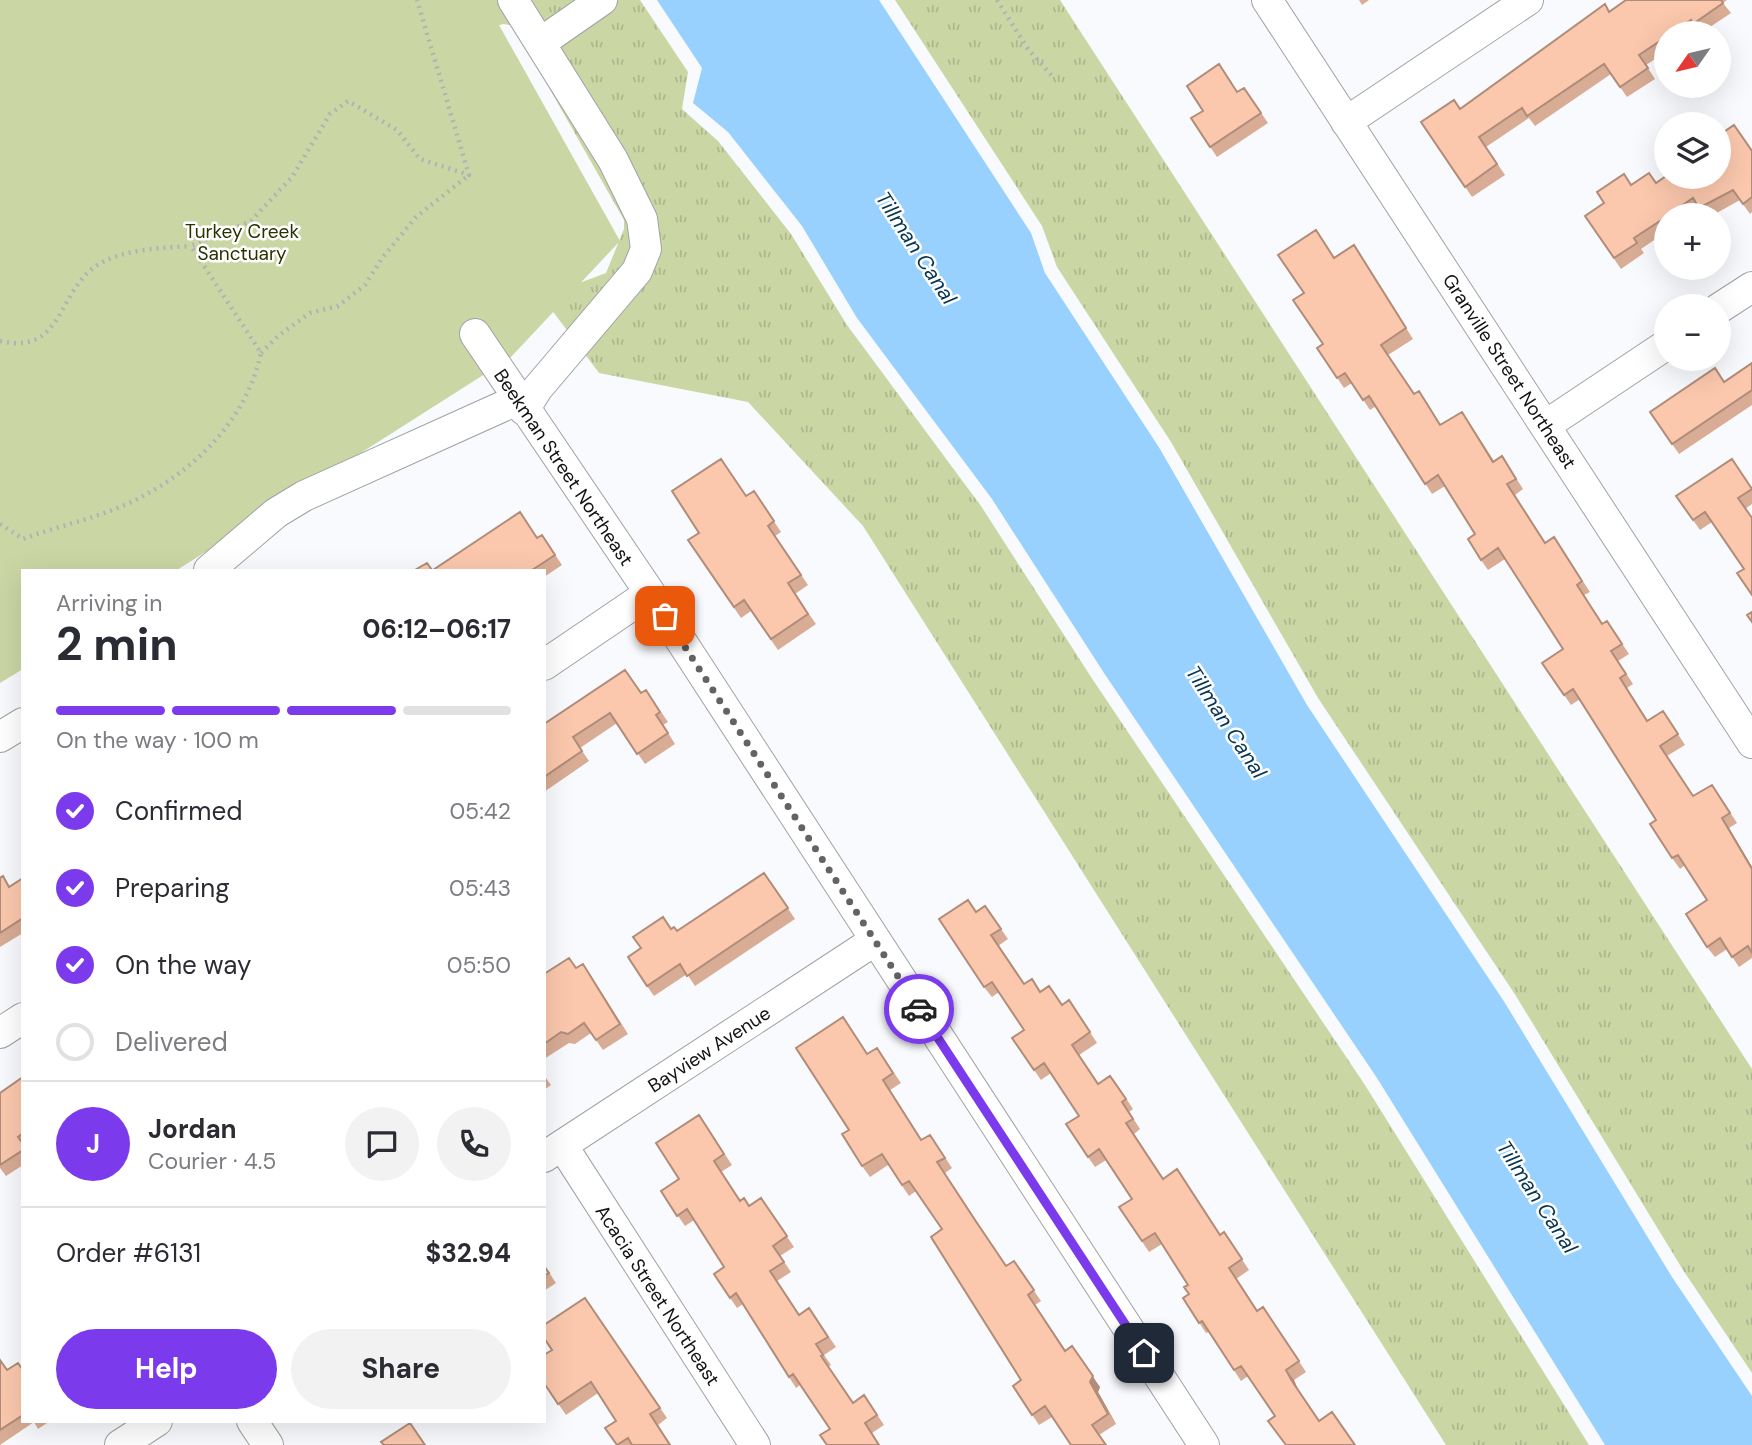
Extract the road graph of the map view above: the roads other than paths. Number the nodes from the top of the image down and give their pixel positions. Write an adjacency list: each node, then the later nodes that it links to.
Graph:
1 (513, 0): 5 (street)
2 (602, 0): 5 (street)
3 (1267, 0): 6 (street, Granville Street Northeast)
4 (1528, 0): 6 (street)
5 (540, 43): 11 (street)
6 (1346, 122): 12 (street, Granville Street Northeast)
7 (1752, 287): 8 (street)
8 (1731, 301)
9 (475, 334): 11 (street, Beekman Street Northeast)
10 (1654, 353): 12 (street)
11 (520, 405): 13 (street); 14 (street, Beekman Street Northeast)
12 (1546, 425): 18 (street, Granville Street Northeast)
13 (210, 569)
14 (650, 593): 15 (street); 19 (street, Beekman Street Northeast)
15 (546, 664)
16 (21, 724): 17 (street)
17 (0, 737)
18 (1752, 743)
19 (874, 941): 22 (street, Bayview Avenue); 28 (street, Beekman Street Northeast)
20 (21, 1019): 21 (street)
21 (0, 1033)
22 (553, 1151): 27 (street, Acacia Street Northeast)
23 (154, 1423): 25 (street)
24 (253, 1423): 26 (street)
25 (120, 1445)
26 (268, 1445)
27 (755, 1445)
28 (1204, 1445)

